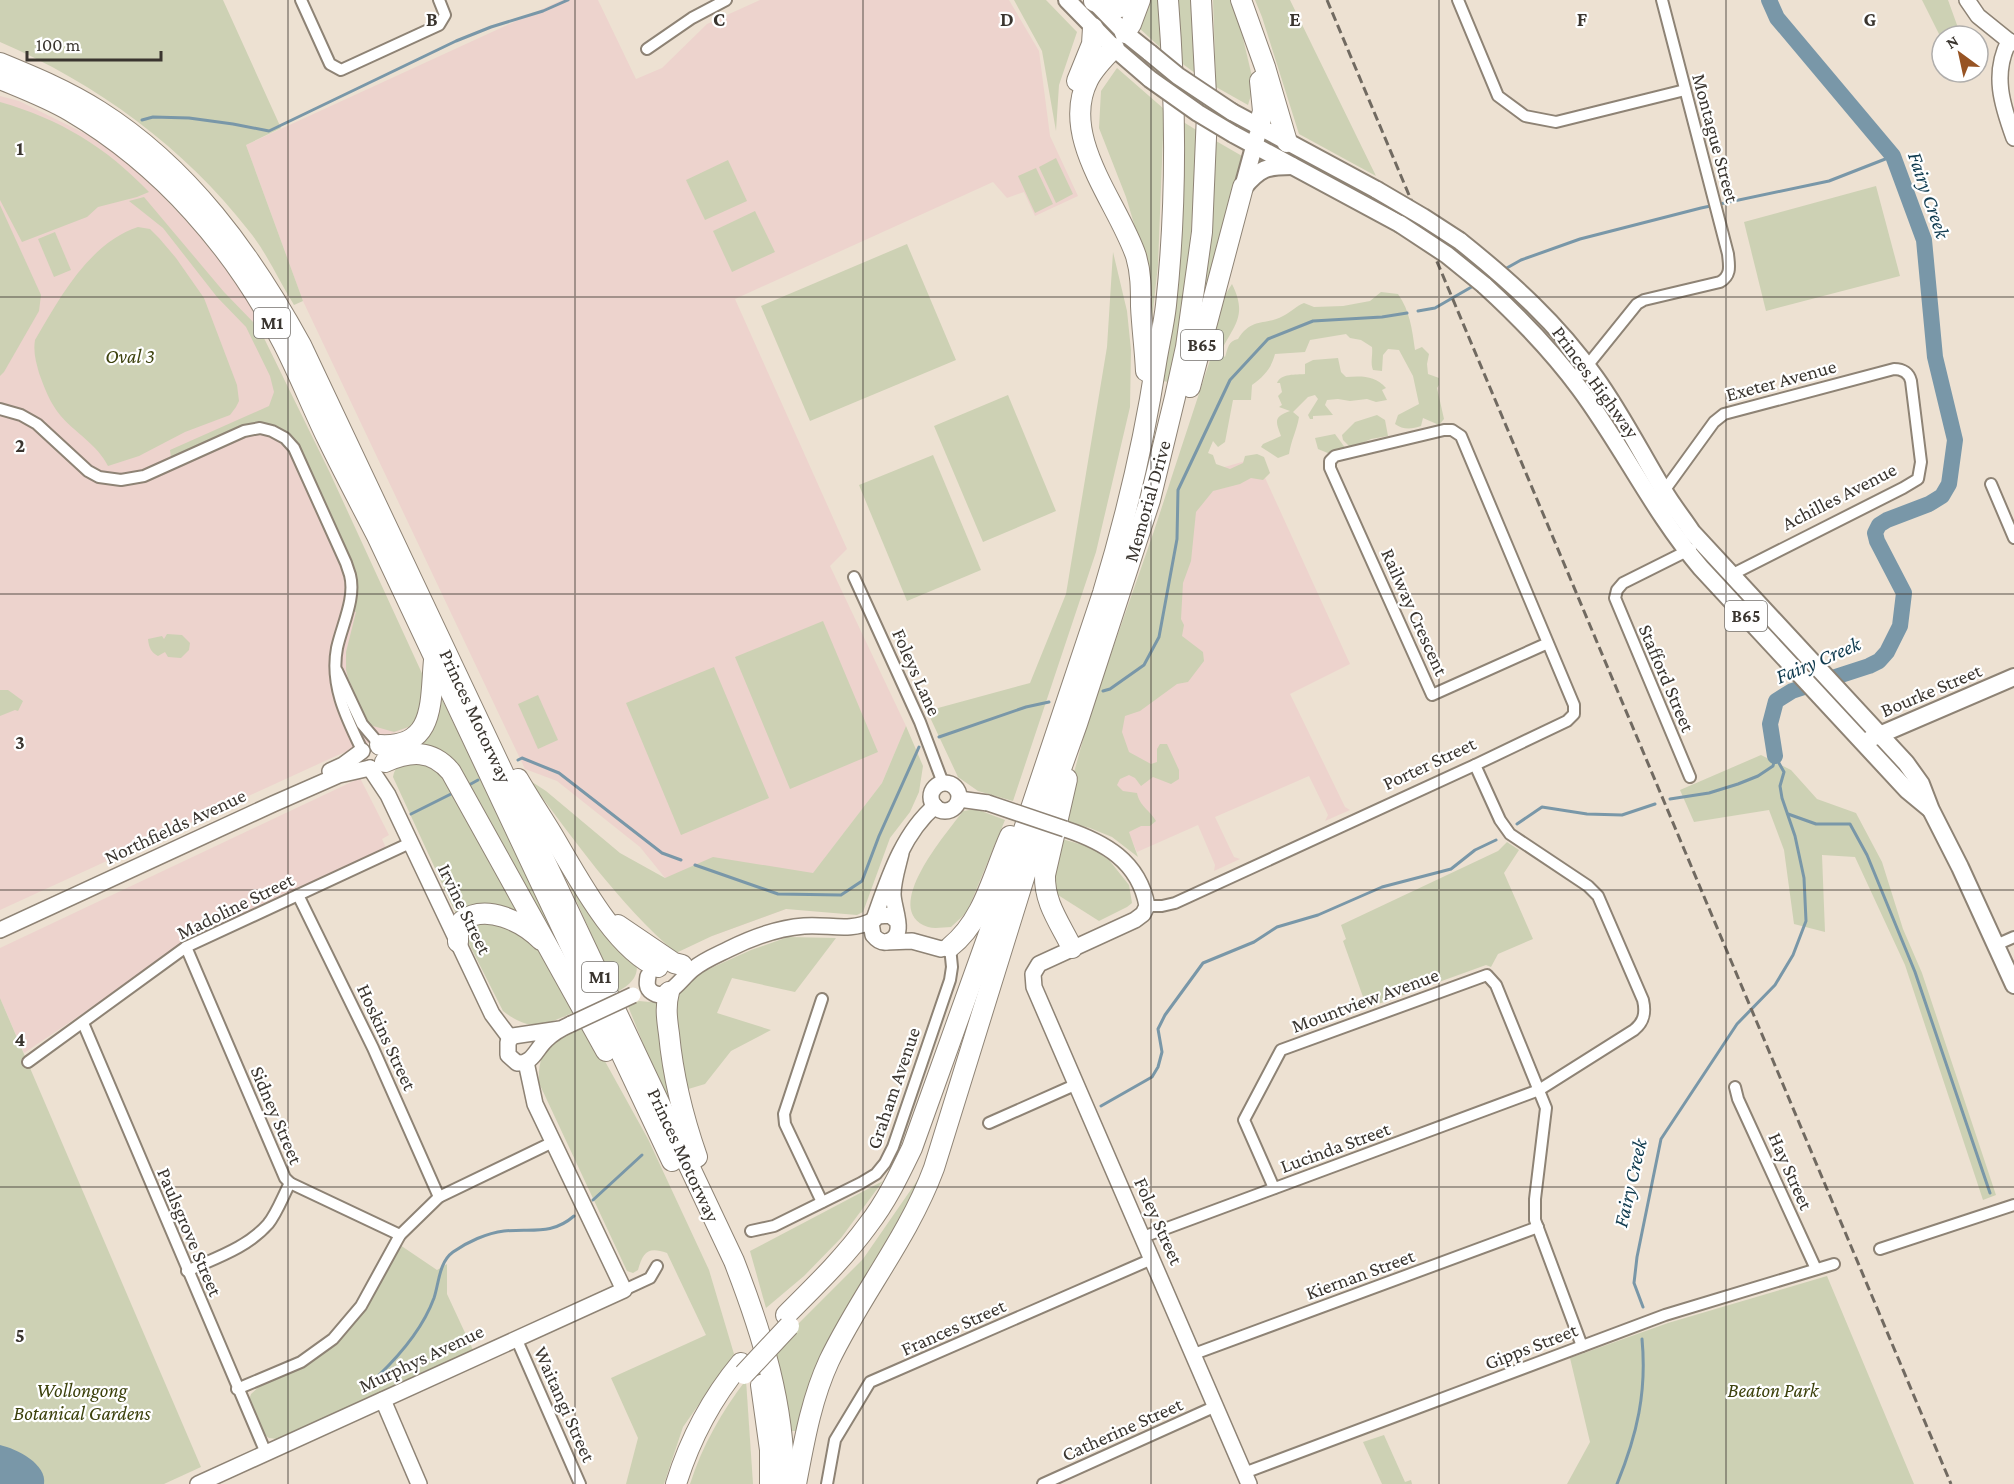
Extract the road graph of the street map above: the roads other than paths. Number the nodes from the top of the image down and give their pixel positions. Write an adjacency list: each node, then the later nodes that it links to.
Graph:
1 (301, 0): 2 (street)
2 (439, 0)
3 (726, 0): 18 (street)
4 (1067, 0): 14 (main road, Princes Highway)
5 (1094, 0): 6 (highway); 15 (main road, Princes Highway)
6 (1135, 0)
7 (1140, 0): 15 (highway)
8 (1168, 0): 32 (highway, Memorial Drive)
9 (1201, 0): 36 (highway, Memorial Drive)
10 (1241, 0): 17 (highway, B65)
11 (1458, 0): 21 (street)
12 (1662, 0): 21 (street, Montague Street)
13 (1969, 3): 16 (main road)
14 (1093, 28): 15 (main road, Princes Highway); 27 (highway)
15 (1119, 41): 22 (main road, Princes Highway, bridge); 22 (main road, Princes Highway / B65, bridge); 27 (highway)
16 (2012, 42): 23 (main road)
17 (1256, 46): 22 (highway, B65); 24 (highway, B65)
18 (647, 48)
19 (0, 63): 46 (highway, Princes Motorway / M1)
20 (0, 79): 42 (highway, Princes Motorway / M1)
21 (1685, 90): 28 (street, Montague Street)
22 (1257, 136): 24 (main road, Princes Highway); 25 (main road, Princes Highway / B65); 26 (main road, B65)
23 (2014, 138)
24 (1287, 142): 28 (main road, Princes Highway / B65, bridge)
25 (1293, 166): 26 (main road); 30 (main road, Princes Highway / B65, bridge)
26 (1243, 187): 36 (highway, B65)
27 (1141, 308): 32 (highway)
28 (1587, 366): 30 (street); 35 (main road, Princes Highway / B65)
29 (1907, 374): 35 (street, Exeter Avenue); 40 (street, Achilles Avenue)
30 (1572, 379): 38 (main road, Princes Highway / B65)
31 (0, 409): 43 (street)
32 (1142, 448): 47 (highway, Memorial Drive)
33 (1330, 461): 41 (street, Porter Street); 41 (street, Railway Crescent)
34 (1991, 484): 37 (street)
35 (1664, 491): 38 (main road, Princes Highway / B65)
36 (1150, 500): 47 (highway, Memorial Drive)
37 (2014, 538)
38 (1694, 547): 40 (main road, Princes Highway / B65); 51 (street, Stafford Street)
39 (854, 577): 52 (street, Foleys Lane)
40 (1725, 581): 44 (main road, Princes Highway / B65)
41 (1548, 643): 50 (street, Porter Street)
42 (434, 660): 49 (highway); 88 (highway, Princes Motorway / M1)
43 (336, 668): 49 (street); 49 (street)
44 (1812, 674): 48 (main road, Princes Highway / B65); 48 (main road, Princes Highway / B65)
45 (2014, 677): 48 (main road, Bourke Street)
46 (465, 692): 74 (highway); 102 (highway, Princes Motorway / M1)
47 (1069, 721): 69 (highway); 71 (highway); 75 (highway, Memorial Drive)
48 (1871, 738): 68 (main road, Princes Highway)
49 (374, 756): 55 (main road, Irvine Street); 60 (main road, Northfields Avenue); 63 (main road, Northfields Avenue); 72 (highway)
50 (1475, 765): 58 (street, Porter Street); 87 (street, Lucinda Street)
51 (1690, 777)
52 (943, 783): 53 (main road); 54 (main road)
53 (959, 799): 54 (main road); 58 (main road, bridge)
54 (935, 806): 56 (main road)
55 (410, 843): 57 (street, Madoline Street); 65 (main road, Irvine Street)
56 (901, 853): 59 (main road); 61 (main road)
57 (298, 895): 70 (street, Madoline Street); 93 (street, Hoskins Street)
58 (1147, 906): 71 (main road)
59 (873, 920): 61 (main road); 62 (main road); 66 (main road)
60 (0, 922)
61 (897, 922): 66 (main road); 67 (main road)
62 (842, 928): 66 (main road); 73 (main road)
63 (0, 930)
64 (2014, 938): 68 (street)
65 (458, 942): 72 (highway); 82 (main road, Irvine Street)
66 (883, 942): 67 (main road)
67 (925, 944): 69 (main road)
68 (1996, 945): 76 (main road, Princes Highway)
69 (950, 947): 94 (street, Graham Avenue)
70 (186, 948): 80 (street, Madoline Street); 91 (street, Sidney Street)
71 (1072, 948): 85 (main road, Foley Street)
72 (551, 951): 88 (highway)
73 (714, 956): 74 (main road); 77 (main road)
74 (663, 969): 77 (main road); 77 (main road); 78 (main road)
75 (982, 980): 111 (highway, bridge); 125 (highway)
76 (2014, 985)
77 (666, 992): 78 (main road); 102 (highway)
78 (633, 994): 81 (main road, bridge)
79 (822, 999): 94 (street)
80 (82, 1023): 84 (street, Madoline Street); 106 (street, Paulsgrove Street)
81 (566, 1027): 82 (main road); 83 (main road)
82 (516, 1036): 83 (main road); 83 (main road)
83 (531, 1057): 90 (main road)
84 (28, 1062)
85 (1077, 1084): 89 (street); 99 (main road, Foley Street)
86 (1735, 1087): 105 (street, Hay Street)
87 (1539, 1090): 92 (street, Lucinda Street); 92 (street, Mountview Avenue); 96 (street)
88 (652, 1120): 111 (highway, Princes Motorway / M1)
89 (989, 1123)
90 (553, 1142): 93 (street); 107 (main road)
91 (290, 1183): 98 (street, Sidney Street); 106 (street)
92 (1274, 1188): 99 (street, Lucinda Street)
93 (439, 1197): 98 (street)
94 (822, 1202): 97 (street, Graham Avenue)
95 (2014, 1205): 100 (street)
96 (1538, 1227): 109 (street); 110 (street, Kiernan Street)
97 (751, 1232)
98 (400, 1235): 112 (street)
99 (1143, 1237): 101 (main road, Foley Street)
100 (1880, 1249)
101 (1152, 1259): 110 (main road, Foley Street); 126 (street, Frances Street)
102 (734, 1262): 124 (highway, Princes Motorway / M1)
103 (1834, 1264): 105 (street, Gipps Street)
104 (657, 1266): 107 (street, Murphys Avenue)
105 (1816, 1269): 109 (street, Gipps Street)
106 (188, 1271): 112 (street, Paulsgrove Street)
107 (624, 1290): 108 (main road, Murphys Avenue)
108 (516, 1338): 113 (main road, Murphys Avenue); 119 (street, Waitangi Street)
109 (1581, 1346): 116 (street, Gipps Street)
110 (1194, 1354): 114 (main road, Foley Street)
111 (747, 1365): 120 (highway); 121 (highway); 122 (highway); 123 (highway, Princes Motorway / M1)
112 (237, 1389): 115 (street, Paulsgrove Street)
113 (383, 1400): 115 (main road, Murphys Avenue); 118 (main road)
114 (1216, 1406): 116 (main road, Foley Street); 127 (street, Catherine Street)
115 (266, 1453): 117 (main road, Murphys Avenue)
116 (1247, 1478)
117 (198, 1484)
118 (419, 1484)
119 (580, 1484)
120 (676, 1484)
121 (686, 1484)
122 (761, 1484)
123 (770, 1484)
124 (784, 1484)
125 (796, 1484)
126 (827, 1484)
127 (1043, 1484)

